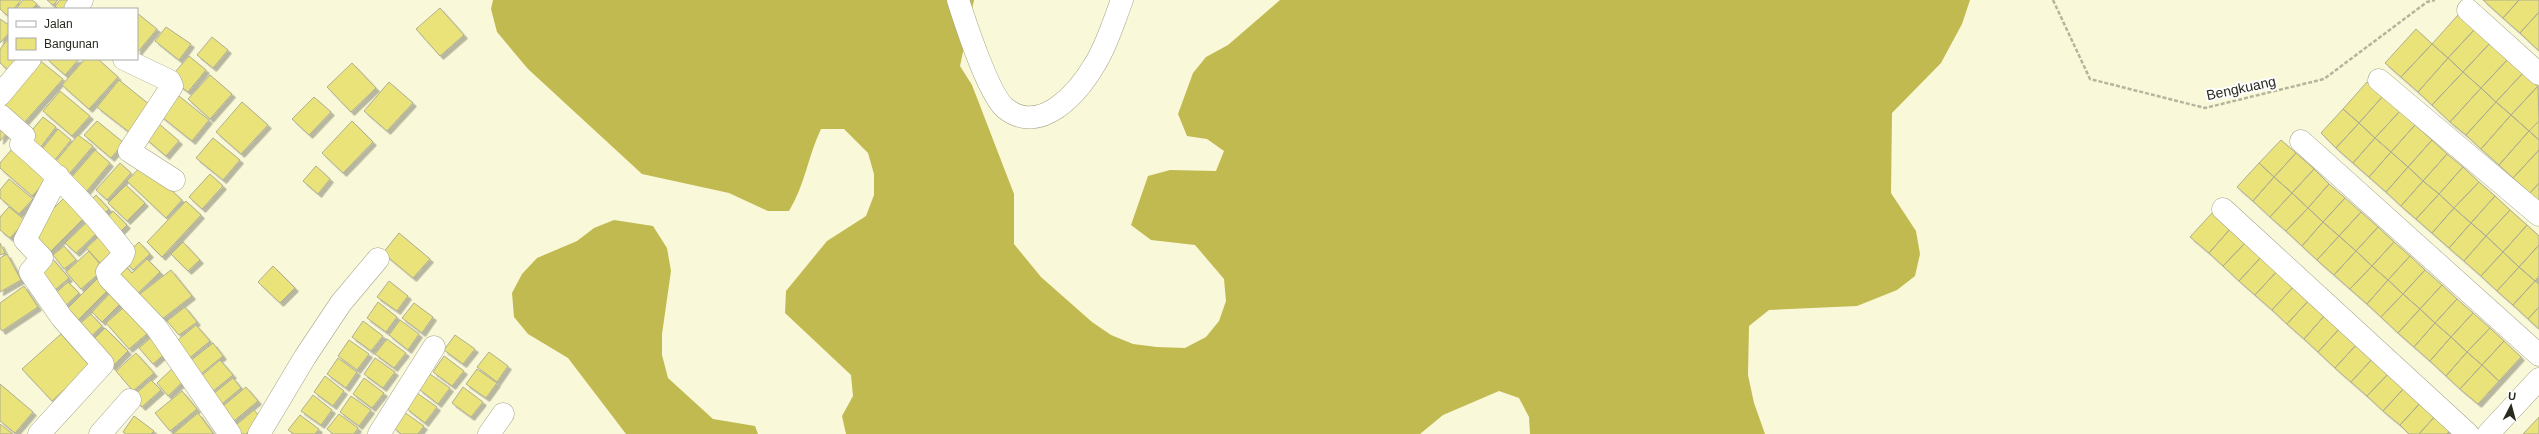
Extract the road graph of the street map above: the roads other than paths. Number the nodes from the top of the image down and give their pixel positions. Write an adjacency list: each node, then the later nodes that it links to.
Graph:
1 (82, 0): 4 (street)
2 (958, 0): 3 (street)
3 (1122, 0)
4 (76, 8)
5 (2468, 10): 8 (street)
6 (29, 60): 10 (street)
7 (126, 60): 14 (street)
8 (2539, 74)
9 (2379, 80): 16 (street)
10 (4, 84)
11 (0, 115): 13 (street)
12 (2301, 141): 19 (street)
13 (58, 176): 24 (street); 26 (street)
14 (174, 180)
15 (2223, 209): 31 (street)
16 (2539, 215)
17 (378, 259): 27 (street)
18 (434, 347): 29 (street)
19 (2539, 355)
20 (2539, 379): 32 (street)
21 (130, 400): 25 (street)
22 (287, 413): 28 (street)
23 (503, 414): 30 (street)
24 (38, 434)
25 (100, 434)
26 (230, 434)
27 (259, 434)
28 (272, 434)
29 (379, 434)
30 (489, 434)
31 (2468, 434)
32 (2488, 434)

